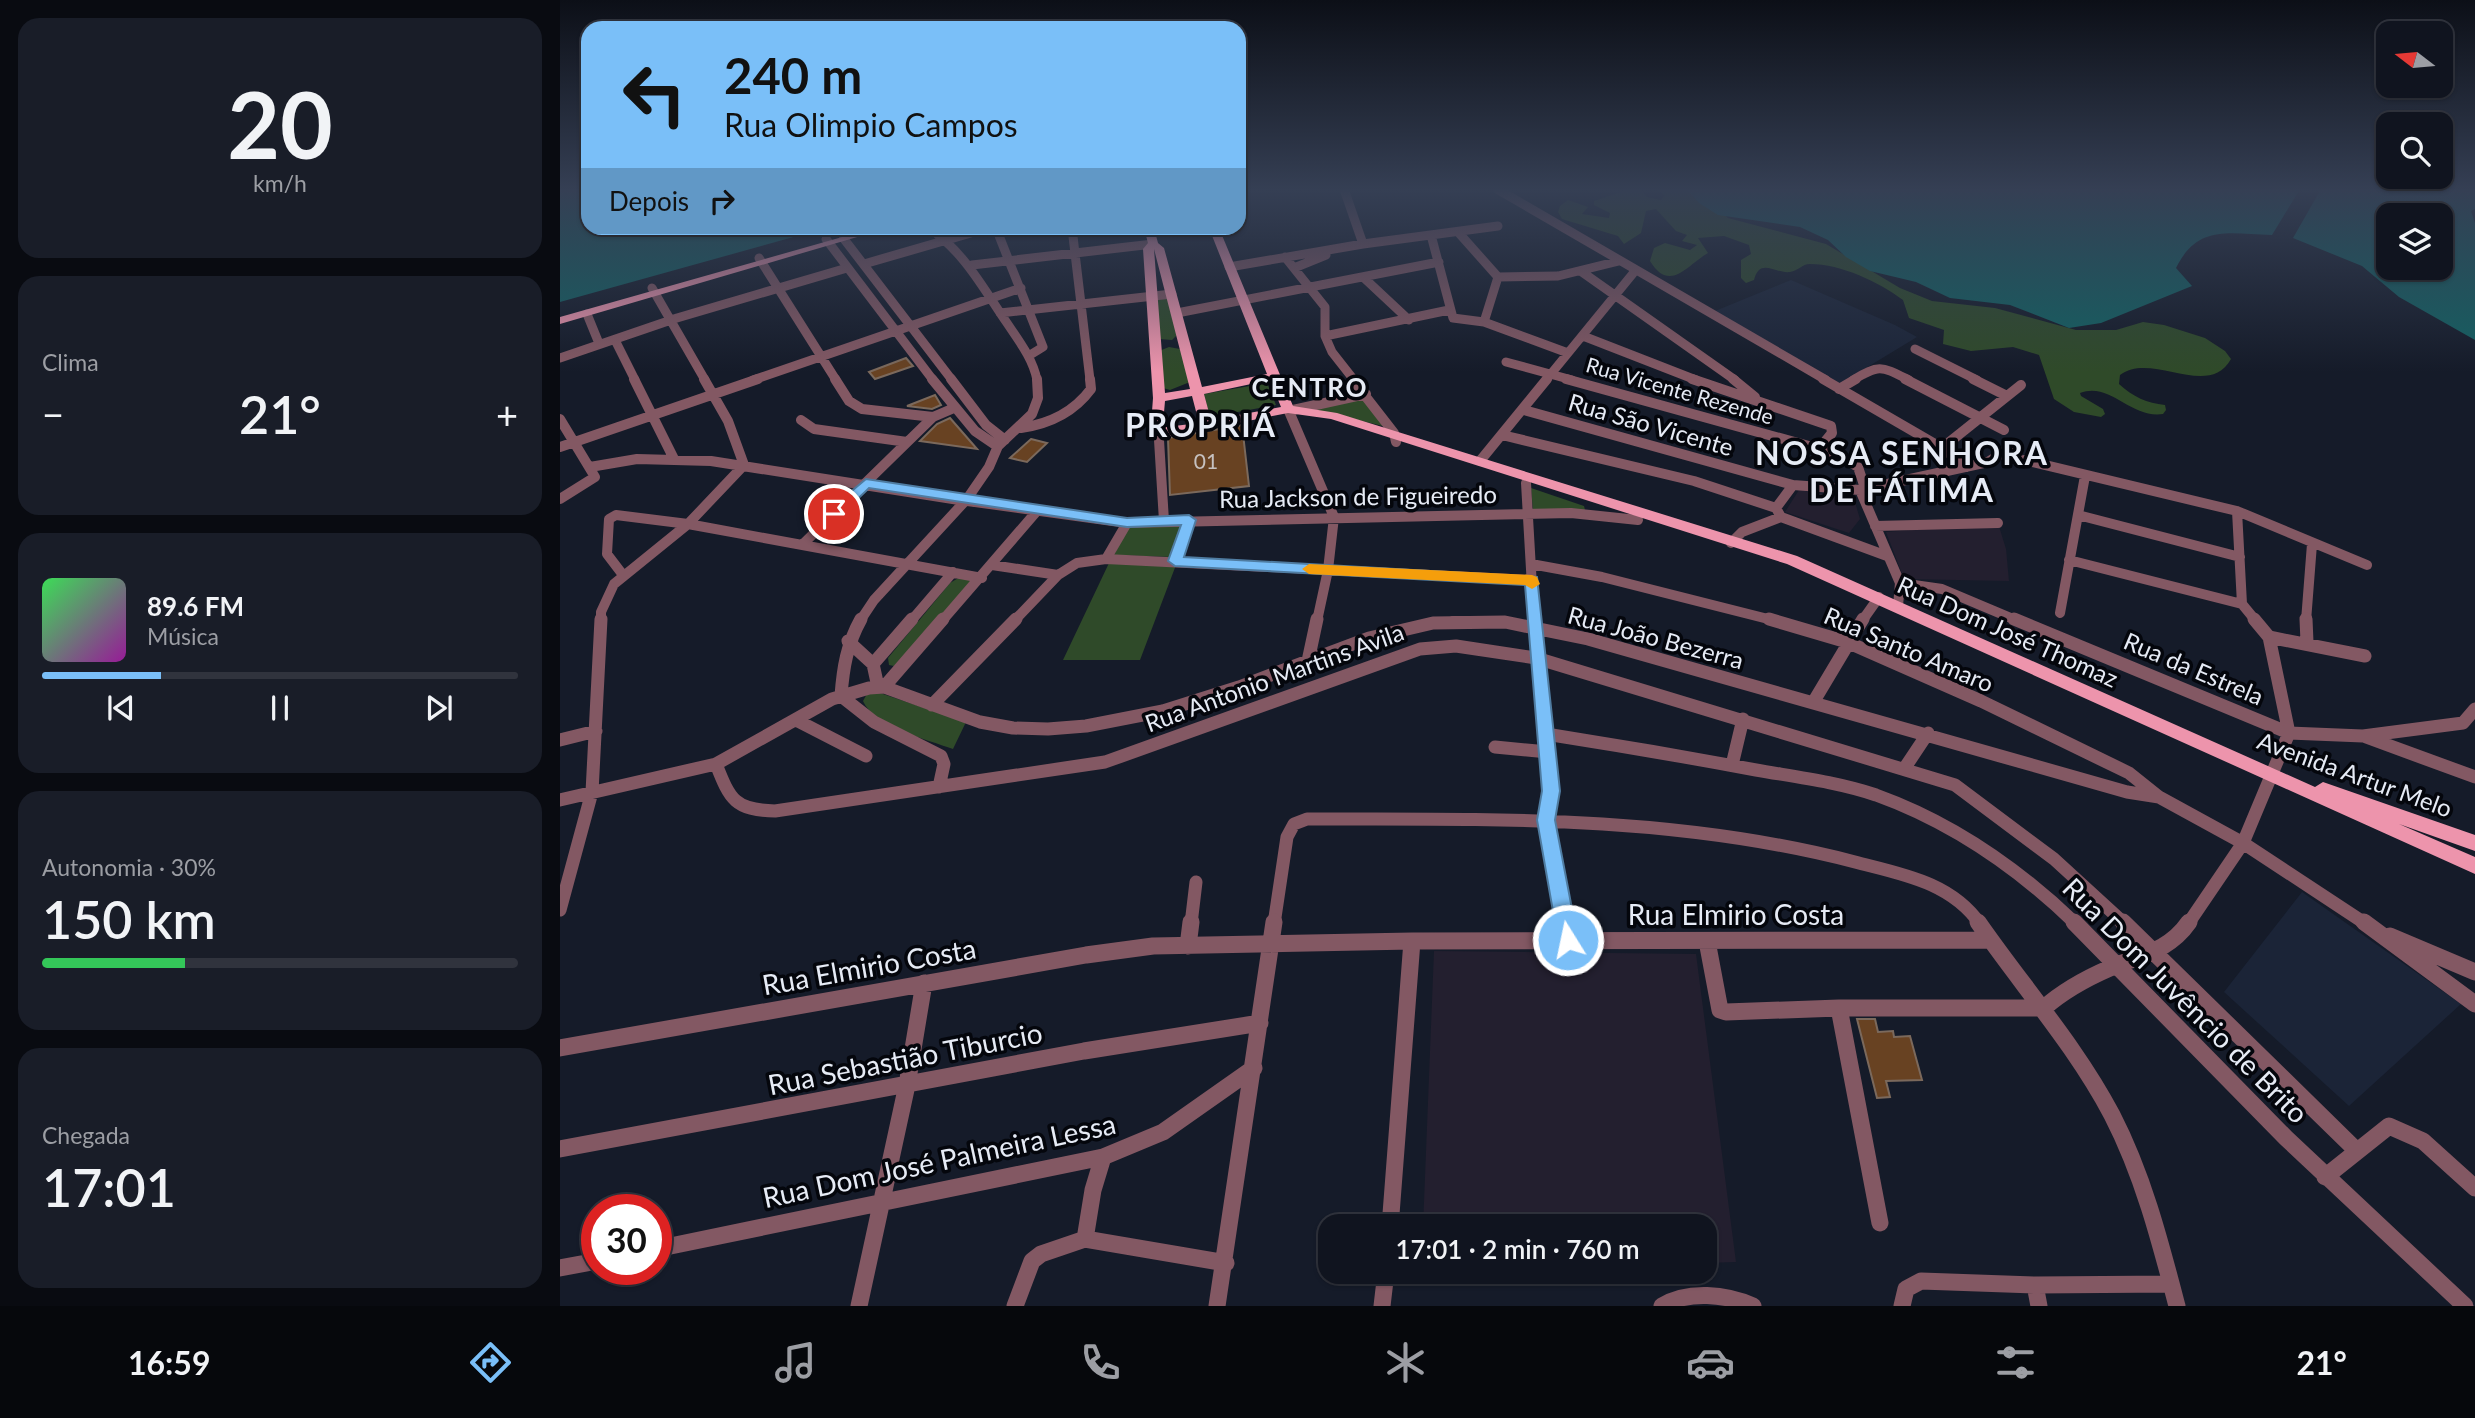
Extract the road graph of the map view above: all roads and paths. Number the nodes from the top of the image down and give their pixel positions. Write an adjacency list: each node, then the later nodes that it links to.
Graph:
1 (796, 250): 18 (main road)
2 (834, 250): 23 (street)
3 (853, 250): 19 (street)
4 (902, 250): 19 (street)
5 (958, 250): 24 (street)
6 (1005, 250): 20 (street)
7 (1096, 250): 16 (street)
8 (1148, 250): 38 (main road)
9 (1160, 250): 35 (main road)
10 (1222, 250): 25 (main road)
11 (1326, 250): 17 (street)
12 (1339, 250): 26 (street)
13 (1435, 250): 22 (street)
14 (1474, 250): 30 (street)
15 (1600, 250): 21 (street)
16 (1075, 252): 20 (street); 41 (street)
17 (1285, 257): 25 (street); 26 (street)
18 (760, 260): 32 (street); 34 (main road)
19 (861, 260): 23 (street); 52 (street)
20 (1010, 261): 24 (street); 33 (street)
21 (1619, 261): 27 (street); 28 (street)
22 (1439, 262): 29 (street); 43 (street)
23 (845, 265): 32 (street); 53 (street)
24 (972, 265): 36 (street)
25 (1229, 267): 39 (main road)
26 (1294, 268): 31 (street)
27 (1635, 271): 37 (street); 70 (street)
28 (1582, 272): 30 (street); 37 (street)
29 (1363, 277): 31 (street); 49 (street)
30 (1498, 277): 51 (street)
31 (1311, 287): 39 (street); 55 (street)
32 (779, 288): 48 (street); 61 (street)
33 (1021, 288): 36 (street); 42 (street)
34 (654, 291): 40 (main road); 48 (street)
35 (1172, 295): 38 (street); 45 (main road)
36 (992, 296): 44 (street); 52 (street)
37 (1616, 296): 54 (street); 65 (street)
38 (1152, 297): 41 (street); 58 (main road)
39 (1243, 300): 45 (street); 67 (main road)
40 (605, 305): 46 (main road); 47 (main road)
41 (1080, 305): 42 (street); 87 (street)
42 (1030, 310): 44 (street); 62 (street)
43 (1449, 310): 49 (street); 51 (street)
44 (1000, 313): 62 (street)
45 (1177, 313): 58 (main road)
46 (587, 314): 50 (main road); 57 (street)
47 (560, 316)
48 (671, 320): 56 (street); 57 (street); 72 (street)
49 (1409, 320): 55 (street)
50 (560, 321)
51 (1484, 322): 60 (street)
52 (911, 324): 53 (street); 85 (street)
53 (895, 330): 61 (street); 77 (street)
54 (1583, 336): 60 (street); 68 (street)
55 (1325, 337): 73 (street)
56 (615, 340): 63 (street); 80 (street)
57 (598, 341): 63 (street)
58 (1170, 344): 71 (main road); 75 (main road)
59 (1915, 349): 74 (street)
60 (1568, 354): 66 (street)
61 (821, 355): 72 (street); 81 (street)
62 (1030, 355): 87 (street)
63 (560, 356)
64 (1506, 362): 66 (street, Rua Vicente Rezende)
65 (1719, 368): 68 (street); 76 (street)
66 (1552, 374): 79 (street); 99 (street, Rua Vicente Rezende)
67 (1273, 376): 71 (main road); 78 (main road)
68 (1702, 383): 76 (street)
69 (2021, 385): 74 (street)
70 (1839, 389): 83 (street); 97 (street)
71 (1197, 391): 75 (main road); 86 (main road)
72 (711, 393): 80 (street); 103 (street)
73 (1366, 394): 78 (street); 92 (street)
74 (2007, 396): 83 (street)
75 (1159, 398): 88 (main road)
76 (1761, 402): 99 (street)
77 (954, 408): 81 (street); 90 (street)
78 (1290, 409): 86 (main road); 92 (main road); 120 (street)
79 (1524, 410): 91 (street); 109 (street, Rua São Vicente)
80 (653, 413): 93 (street); 100 (street)
81 (933, 417): 94 (street)
82 (560, 419): 93 (street)
83 (1982, 419): 89 (street); 97 (street)
84 (801, 420): 94 (street)
85 (986, 425): 90 (street); 95 (street)
86 (1206, 425): 88 (main road)
87 (1021, 428): 95 (street)
88 (1162, 430): 123 (street)
89 (2004, 430)
90 (975, 431): 95 (street)
91 (1502, 435): 102 (street); 116 (street)
92 (1395, 438): 102 (main road); 107 (main road)
93 (575, 442): 96 (street); 105 (street)
94 (907, 442): 108 (street)
95 (1001, 443): 112 (street)
96 (560, 447)
97 (1942, 448): 104 (street)
98 (2010, 448): 104 (street, Rua São Vicente)
99 (1819, 449): 110 (street, Rua Vicente Rezende)
100 (674, 459): 103 (street, Rua Jackson de Figueiredo); 105 (street, Rua Jackson de Figueiredo)
101 (2024, 460): 106 (street)
102 (1480, 461): 107 (main road)
103 (744, 466): 108 (street, Rua Jackson de Figueiredo); 126 (street)
104 (1967, 467): 110 (street, Rua São Vicente)
105 (593, 472): 111 (street)
106 (2085, 476): 115 (street); 118 (street)
107 (1526, 479): 113 (main road); 117 (street)
108 (866, 484): 112 (street, Rua Jackson de Figueiredo); 129 (street)
109 (1793, 485): 110 (street, Rua São Vicente); 116 (street)
110 (1863, 489): 127 (street, Rua Vicente Rezende)
111 (560, 499)
112 (965, 502): 114 (street, Rua Jackson de Figueiredo); 136 (street)
113 (1596, 502): 122 (main road); 128 (main road)
114 (1037, 510): 124 (street, Rua Jackson de Figueiredo); 137 (street)
115 (2238, 512): 130 (street); 132 (street)
116 (1778, 513): 128 (street); 131 (street)
117 (1527, 514): 120 (street, Rua Jackson de Figueiredo); 122 (street, Rua Jackson de Figueiredo); 138 (street)
118 (2078, 515): 132 (street); 134 (street)
119 (610, 517): 126 (street); 142 (street)
120 (1334, 517): 121 (street, Rua Jackson de Figueiredo); 140 (street)
121 (1189, 520): 123 (street, Rua Jackson de Figueiredo); 135 (street)
122 (1638, 520): 128 (main road)
123 (1164, 521): 124 (street, Rua Jackson de Figueiredo)
124 (1127, 523): 133 (street)
125 (1998, 523): 127 (street)
126 (688, 524): 129 (street); 142 (street)
127 (1875, 526): 131 (street, Rua Vicente Rezende)
128 (1732, 542): 147 (main road, Rua Dom José Thomaz)
129 (803, 544): 136 (street)
130 (2312, 544): 139 (street); 155 (street)
131 (1887, 555): 146 (street, Rua Vicente Rezende)
132 (2240, 557): 148 (street)
133 (1106, 559): 135 (street); 143 (street)
134 (2069, 560): 148 (street); 150 (street)
135 (1175, 561): 140 (street)
136 (905, 563): 141 (street); 153 (street)
137 (992, 565): 143 (street); 144 (street)
138 (1531, 565): 145 (street); 154 (street, Rua Santo Amaro)
139 (2367, 565)
140 (1328, 570): 145 (street); 158 (street)
141 (953, 572): 144 (street); 159 (street)
142 (623, 575): 168 (street)
143 (1058, 575): 163 (street)
144 (982, 578): 160 (street)
145 (1532, 580): 151 (street)
146 (1899, 583): 149 (street); 170 (street, Rua da Estrela)
147 (1879, 597): 149 (main road, Rua Dom José Thomaz); 154 (street)
148 (2242, 604): 152 (street)
149 (1898, 606): 177 (main road, Rua Dom José Thomaz)
150 (2060, 613)
151 (1535, 627): 157 (street); 158 (street, Rua João Bezerra); 162 (street, Rua João Bezerra)
152 (2269, 637): 155 (street); 170 (street)
153 (848, 641): 159 (street); 161 (street)
154 (1847, 642): 162 (street); 185 (street, Rua Santo Amaro)
155 (2306, 642): 156 (street)
156 (2365, 656)
157 (1536, 658): 165 (street, Rua Antonio Martins Avila); 171 (street); 183 (street, Rua Antonio Martins Avila)
158 (1308, 661): 163 (street, Rua João Bezerra)
159 (873, 664): 160 (street)
160 (881, 687): 161 (street); 163 (street, Rua João Bezerra)
161 (841, 696): 166 (street); 183 (street)
162 (1814, 701): 169 (street, Rua João Bezerra)
163 (932, 705)
164 (2475, 709): 167 (street, Rua da Estrela)
165 (1743, 719): 179 (street); 180 (street, Rua Antonio Martins Avila)
166 (796, 720): 176 (street); 178 (street)
167 (2469, 725): 172 (street, Rua da Estrela)
168 (596, 731): 173 (street); 184 (street)
169 (1928, 733): 180 (street); 185 (street, Rua João Bezerra)
170 (2288, 733): 172 (street, Rua da Estrela); 181 (street)
171 (1546, 734): 175 (street); 179 (street, Rua Dom Juvêncio de Brito)
172 (2363, 736): 182 (street)
173 (560, 740)
174 (1494, 747): 175 (street)
175 (1548, 752): 187 (street)
176 (866, 756)
177 (2232, 757): 181 (main road, Avenida Artur Melo)
178 (716, 764): 183 (street, Rua Antonio Martins Avila); 184 (street)
179 (1732, 765): 201 (street, Rua Dom Juvêncio de Brito)
180 (1904, 769): 200 (street, Rua Antonio Martins Avila)
181 (2271, 773): 188 (street); 189 (main road, Avenida Artur Melo); 190 (main road, Avenida Artur Melo)
182 (2475, 777)
183 (939, 787)
184 (592, 792): 186 (street); 192 (street)
185 (2159, 797): 188 (street, Rua Santo Amaro)
186 (560, 800)
187 (1546, 820): 194 (street); 196 (street); 198 (street)
188 (2243, 843): 193 (street); 200 (street)
189 (2475, 843)
190 (2475, 866)
191 (1196, 882): 199 (street)
192 (560, 910)
193 (2371, 928): 202 (street); 204 (street)
194 (1568, 940): 195 (street, Rua Elmirio Costa); 197 (street, Rua Elmirio Costa)
195 (1707, 940): 196 (street, Rua Elmirio Costa); 205 (street)
196 (1989, 940): 206 (street)
197 (1412, 941): 198 (street, Rua Elmirio Costa); 217 (street)
198 (1273, 945): 199 (street, Rua Elmirio Costa); 207 (street)
199 (1188, 946): 203 (street, Rua Elmirio Costa)
200 (2157, 953): 201 (street); 212 (street, Rua Antonio Martins Avila)
201 (2120, 964): 206 (street); 214 (street, Rua Dom Juvêncio de Brito)
202 (2475, 972)
203 (924, 983): 208 (street, Rua Elmirio Costa); 210 (street)
204 (2475, 1004)
205 (1839, 1008): 206 (street); 218 (street)
206 (2044, 1008): 225 (street)
207 (1260, 1023): 209 (street); 210 (street, Rua Sebastião Tiburcio)
208 (560, 1048)
209 (1254, 1068): 213 (street, Rua Dom José Palmeira Lessa); 221 (street)
210 (907, 1085): 211 (street, Rua Sebastião Tiburcio); 216 (street)
211 (560, 1149)
212 (2356, 1150): 214 (street); 215 (street)
213 (1103, 1157): 216 (street, Rua Dom José Palmeira Lessa); 219 (street)
214 (2325, 1177): 236 (street, Rua Dom Juvêncio de Brito)
215 (2475, 1188)
216 (883, 1203): 220 (street, Rua Dom José Palmeira Lessa); 227 (street)
217 (1391, 1214)
218 (1880, 1223)
219 (1084, 1239): 221 (street); 228 (street)
220 (672, 1246)
221 (1226, 1263): 229 (street)
222 (581, 1264): 223 (street)
223 (560, 1268)
224 (1384, 1284): 230 (street)
225 (2171, 1284): 226 (street); 235 (street)
226 (2035, 1285): 233 (street); 234 (street)
227 (859, 1306)
228 (1015, 1306)
229 (1217, 1306)
230 (1382, 1306)
231 (1662, 1306): 232 (street)
232 (1753, 1306)
233 (1902, 1306)
234 (2039, 1306)
235 (2177, 1306)
236 (2465, 1306)

